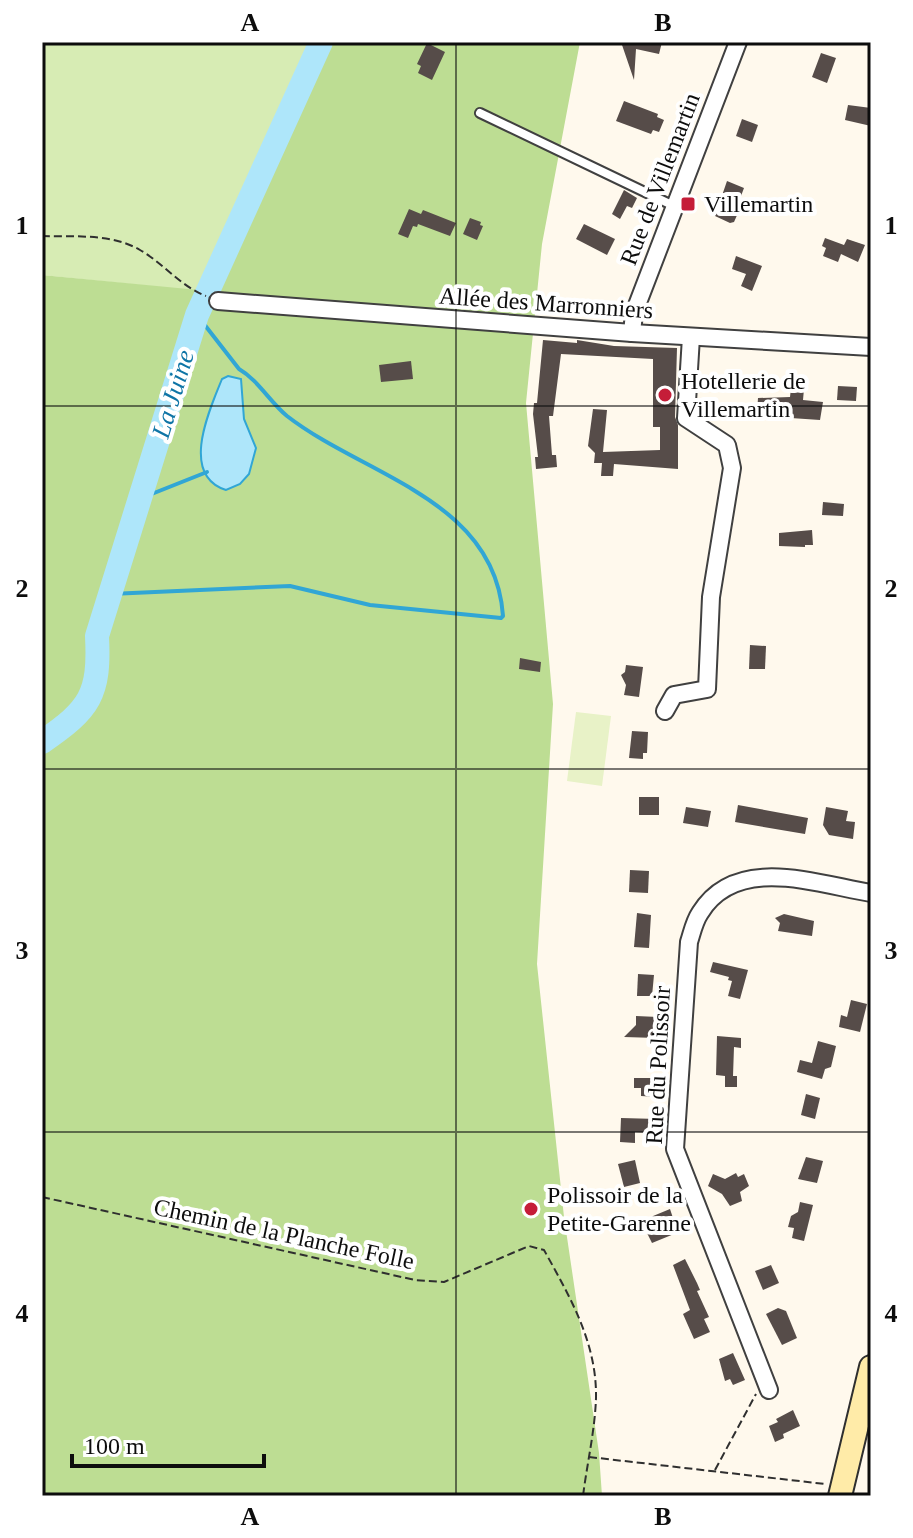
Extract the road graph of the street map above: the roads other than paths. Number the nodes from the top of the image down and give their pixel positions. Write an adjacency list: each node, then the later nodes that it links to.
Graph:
1 (738, 42): 3 (street, Rue de Villemartin)
2 (480, 113): 3 (lane)
3 (674, 206): 5 (street, Rue de Villemartin)
4 (218, 301): 5 (street, Allée des Marronniers)
5 (632, 333): 6 (street, Allée des Marronniers)
6 (691, 337): 7 (street, Allée des Marronniers); 8 (street)
7 (871, 347)
8 (665, 711)
9 (871, 893): 11 (street, Rue du Polissoir)
10 (871, 1367): 12 (main road)
11 (766, 1384)
12 (840, 1491)

